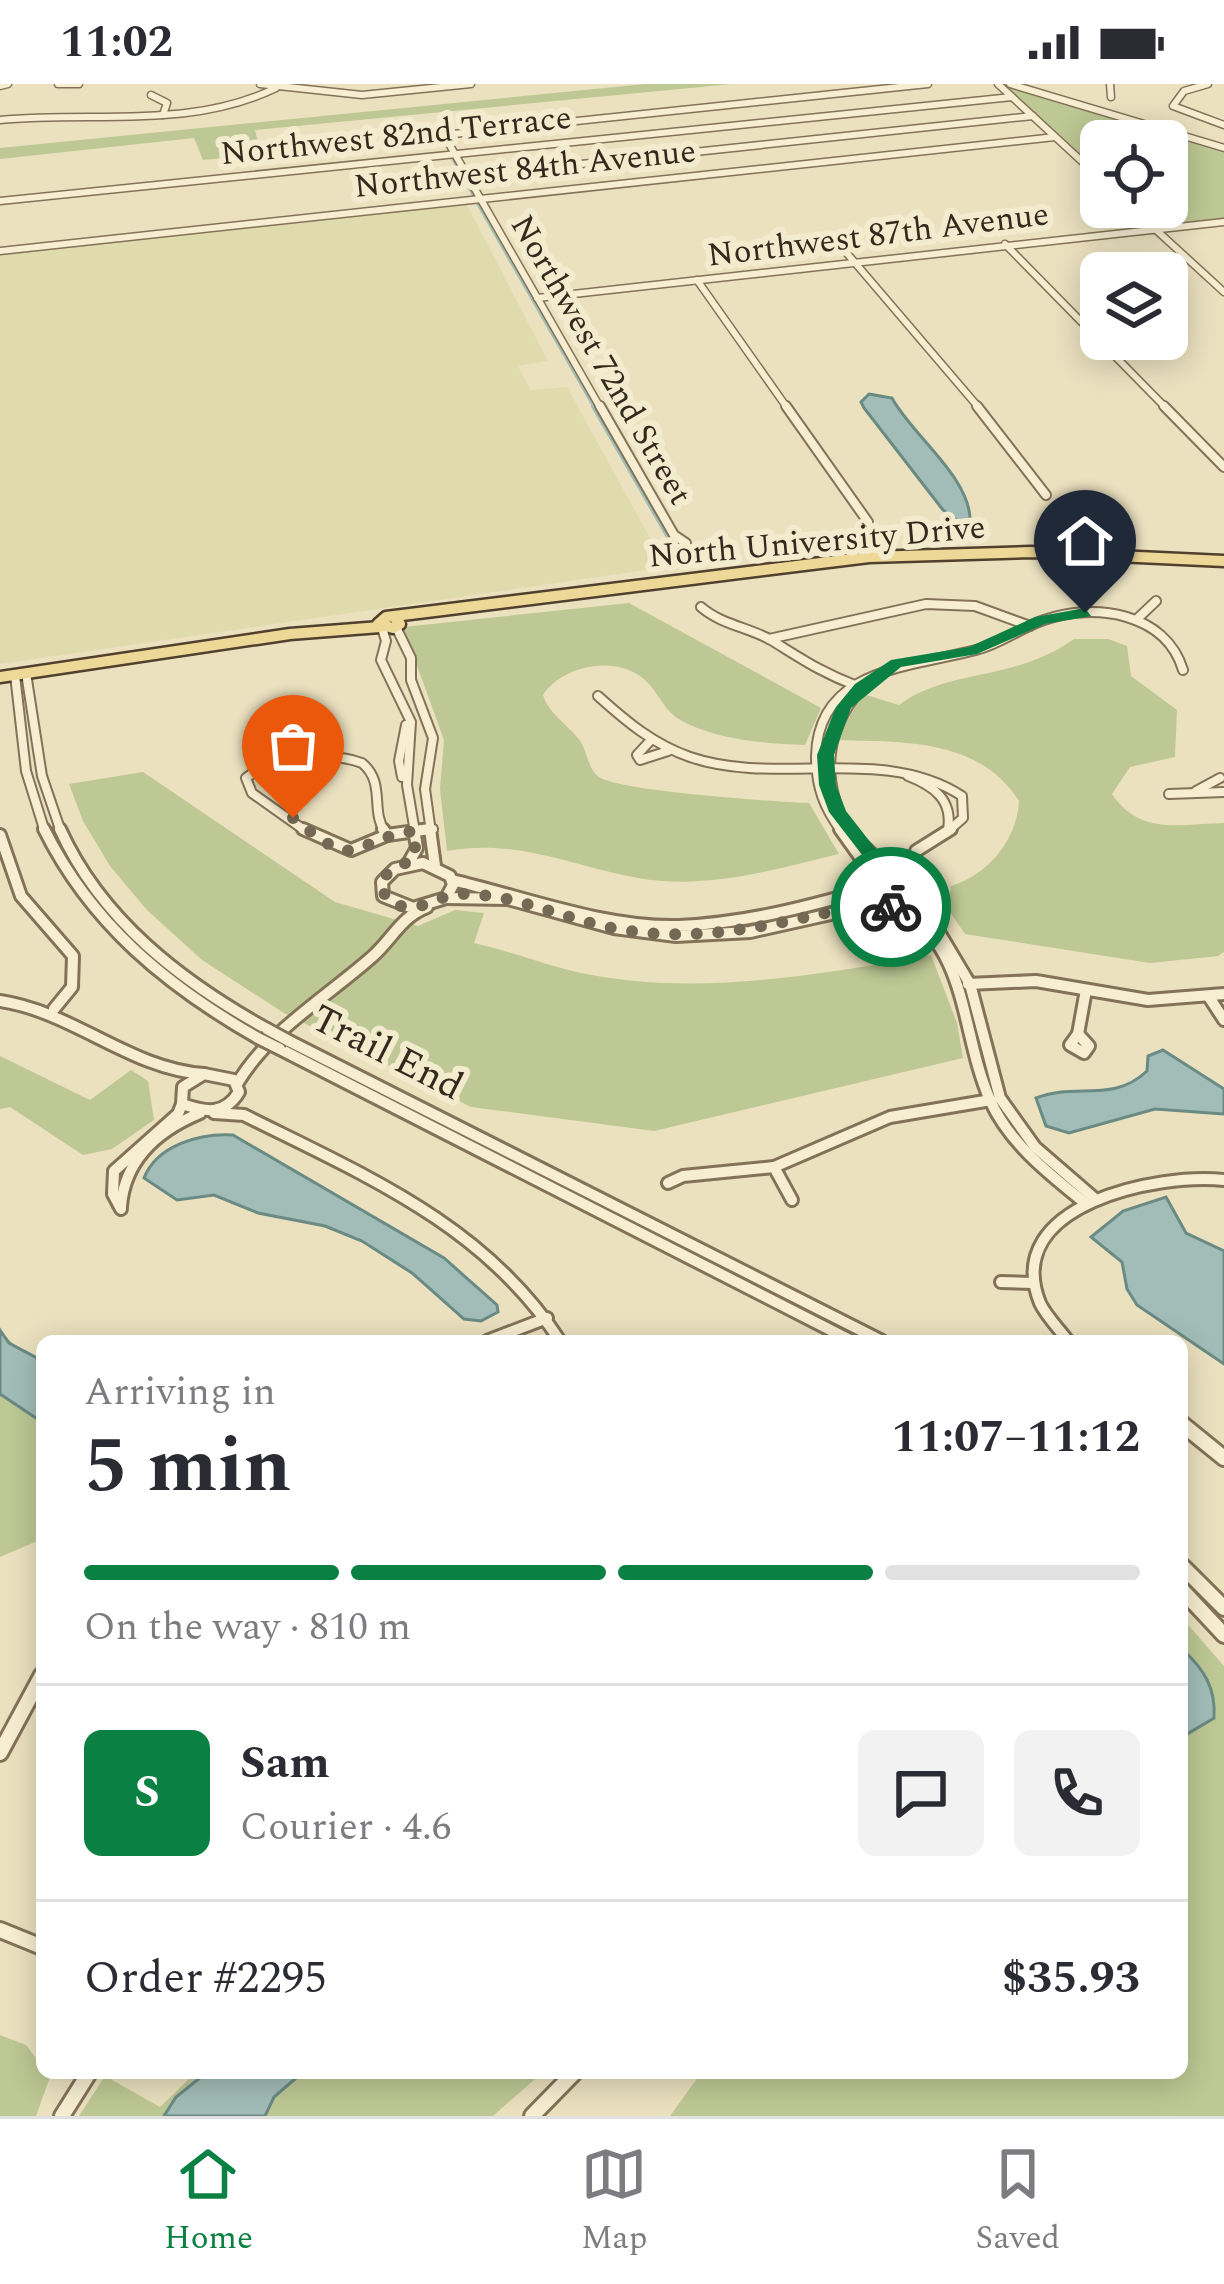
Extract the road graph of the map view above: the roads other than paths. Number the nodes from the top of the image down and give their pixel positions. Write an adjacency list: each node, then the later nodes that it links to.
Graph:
1 (58, 84): 2 (street)
2 (79, 84)
3 (260, 84): 12 (street)
4 (338, 84): 15 (street)
5 (471, 84): 14 (street)
6 (928, 84): 30 (street, Northwest 72nd Street)
7 (998, 84): 17 (street)
8 (1010, 84): 29 (street)
9 (1110, 84): 18 (street)
10 (1177, 84): 13 (street)
11 (1208, 84): 13 (street)
12 (276, 88): 15 (street); 21 (street)
13 (1189, 88): 25 (street)
14 (417, 92): 15 (street); 19 (street)
15 (330, 94)
16 (151, 95): 21 (street)
17 (1012, 97): 22 (street); 30 (street, Northwest 82nd Terrace)
18 (1111, 97)
19 (425, 106)
20 (105, 113): 21 (street); 23 (street); 26 (street)
21 (163, 115)
22 (1033, 116): 28 (street); 32 (street)
23 (21, 117): 24 (street); 27 (street)
24 (0, 120)
25 (1224, 125)
26 (97, 126)
27 (25, 131)
28 (1055, 136): 31 (street); 33 (street, Northwest 84th Avenue)
29 (1224, 148)
30 (456, 154): 32 (street, Northwest 72nd Street); 34 (street, Northwest 82nd Terrace)
31 (1080, 159)
32 (469, 176): 33 (street, Northwest 72nd Street)
33 (481, 198): 40 (street, Northwest 84th Avenue); 44 (street, Northwest 72nd Street)
34 (0, 202)
35 (1224, 222): 36 (street, Northwest 87th Avenue)
36 (1188, 225)
37 (1154, 228): 39 (street, Northwest 87th Avenue); 43 (street)
38 (833, 237): 41 (street)
39 (1005, 244): 41 (street, Northwest 87th Avenue); 45 (street)
40 (0, 251)
41 (856, 261): 42 (street, Northwest 87th Avenue); 46 (street)
42 (698, 280): 44 (street, Northwest 87th Avenue); 47 (street)
43 (1224, 292)
44 (537, 298): 48 (street, Northwest 72nd Street)
45 (1224, 467)
46 (1046, 495)
47 (868, 522)
48 (686, 543)
49 (1224, 564): 54 (main road, North University Drive)
50 (1156, 602): 52 (street)
51 (701, 607): 56 (street)
52 (1136, 620): 55 (street); 57 (street)
53 (381, 625): 54 (main road, North University Drive); 58 (main road, North University Drive); 63 (street)
54 (399, 626): 62 (street)
55 (1030, 626): 56 (street); 60 (street)
56 (769, 639): 60 (street)
57 (1183, 670)
58 (21, 674): 59 (main road, North University Drive); 119 (street, Trail End, bridge)
59 (0, 677)
60 (856, 686): 70 (street)
61 (598, 696): 66 (street)
62 (418, 697): 63 (street); 64 (street)
63 (402, 699): 65 (street)
64 (424, 711): 69 (street); 73 (street)
65 (406, 713): 68 (street); 72 (street)
66 (650, 741): 67 (street); 67 (street)
67 (668, 751): 70 (street)
68 (408, 767): 69 (street); 72 (street)
69 (424, 767): 73 (street)
70 (821, 772): 79 (street); 82 (street); 84 (street)
71 (1223, 783): 74 (street)
72 (407, 785): 76 (street)
73 (425, 789): 75 (street)
74 (1169, 794)
75 (433, 829): 76 (street); 81 (street)
76 (415, 831): 78 (street); 80 (street)
77 (0, 835): 98 (street)
78 (386, 835): 78 (street)
79 (916, 851)
80 (408, 864): 81 (street); 89 (street)
81 (435, 866): 83 (street)
82 (891, 873): 84 (street); 87 (street)
83 (452, 880): 85 (street); 86 (street)
84 (873, 884): 85 (street); 88 (street)
85 (510, 895): 86 (street); 88 (street)
86 (446, 898): 90 (street)
87 (921, 902): 91 (street); 93 (street)
88 (880, 903): 91 (street)
89 (393, 904): 90 (street); 92 (street)
90 (427, 907): 92 (street)
91 (903, 908): 93 (street)
92 (401, 922): 101 (street)
93 (964, 985): 94 (street); 106 (street)
94 (1086, 990): 96 (street); 100 (street)
95 (1224, 994): 96 (street)
96 (1209, 998): 99 (street)
97 (0, 1001): 98 (street)
98 (54, 1009): 102 (street)
99 (1224, 1020)
100 (1078, 1034)
101 (244, 1066): 103 (street); 104 (street)
102 (171, 1072): 103 (street); 105 (street)
103 (211, 1073): 104 (street); 105 (street)
104 (237, 1090): 107 (street); 108 (street)
105 (181, 1097): 107 (street); 107 (street)
106 (995, 1099): 109 (street); 113 (street)
107 (207, 1113): 108 (street)
108 (244, 1115): 116 (street)
109 (774, 1167): 111 (street); 112 (street)
110 (1224, 1180): 113 (street)
111 (668, 1183)
112 (792, 1200)
113 (1089, 1201): 115 (street)
114 (1001, 1282): 115 (street)
115 (1034, 1283): 120 (street)
116 (547, 1318): 117 (street); 118 (street)
117 (503, 1335)
118 (557, 1335)
119 (853, 1335)
120 (1062, 1335)
121 (1188, 1429): 122 (street)
122 (1224, 1458)
123 (1188, 1572): 125 (street)
124 (1188, 1596): 126 (street)
125 (1224, 1608)
126 (1224, 1635)
127 (36, 1686): 128 (street)
128 (0, 1753)
129 (0, 1930): 130 (street)
130 (36, 1945)
131 (85, 2079): 133 (street)
132 (568, 2079): 134 (street)
133 (62, 2116)
134 (532, 2116)

